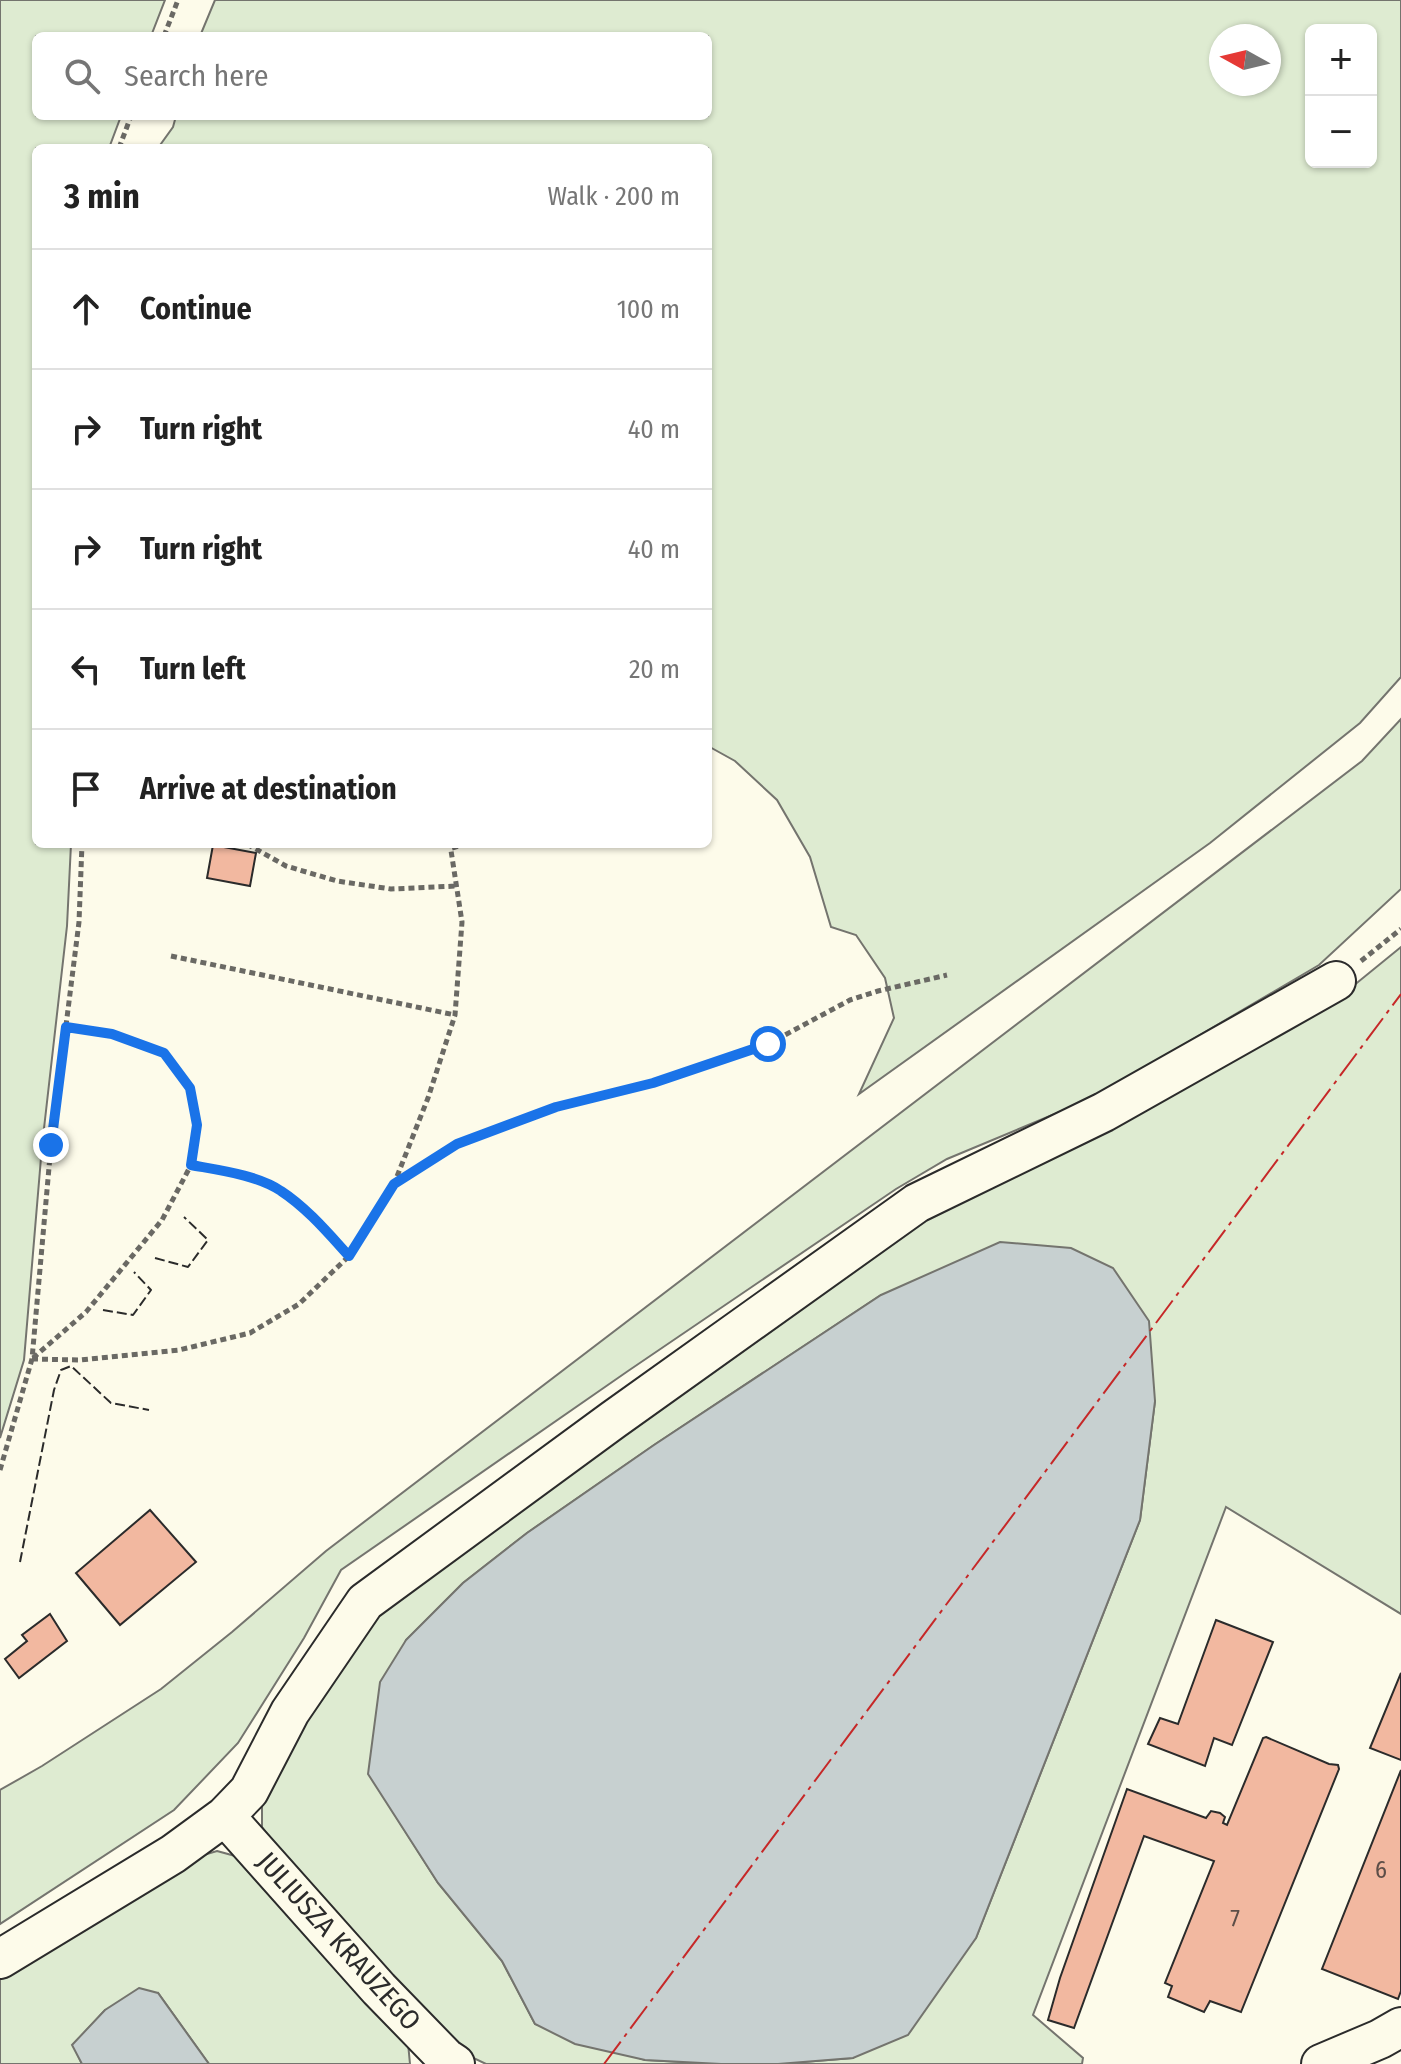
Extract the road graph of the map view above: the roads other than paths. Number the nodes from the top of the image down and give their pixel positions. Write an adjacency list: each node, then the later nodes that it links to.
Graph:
1 (1336, 981): 2 (street)
2 (225, 1816): 3 (street); 6 (street, JULIUSZA KRAUZEGO)
3 (0, 1959)
4 (1401, 2027): 5 (street)
5 (1324, 2063)
6 (455, 2064)

